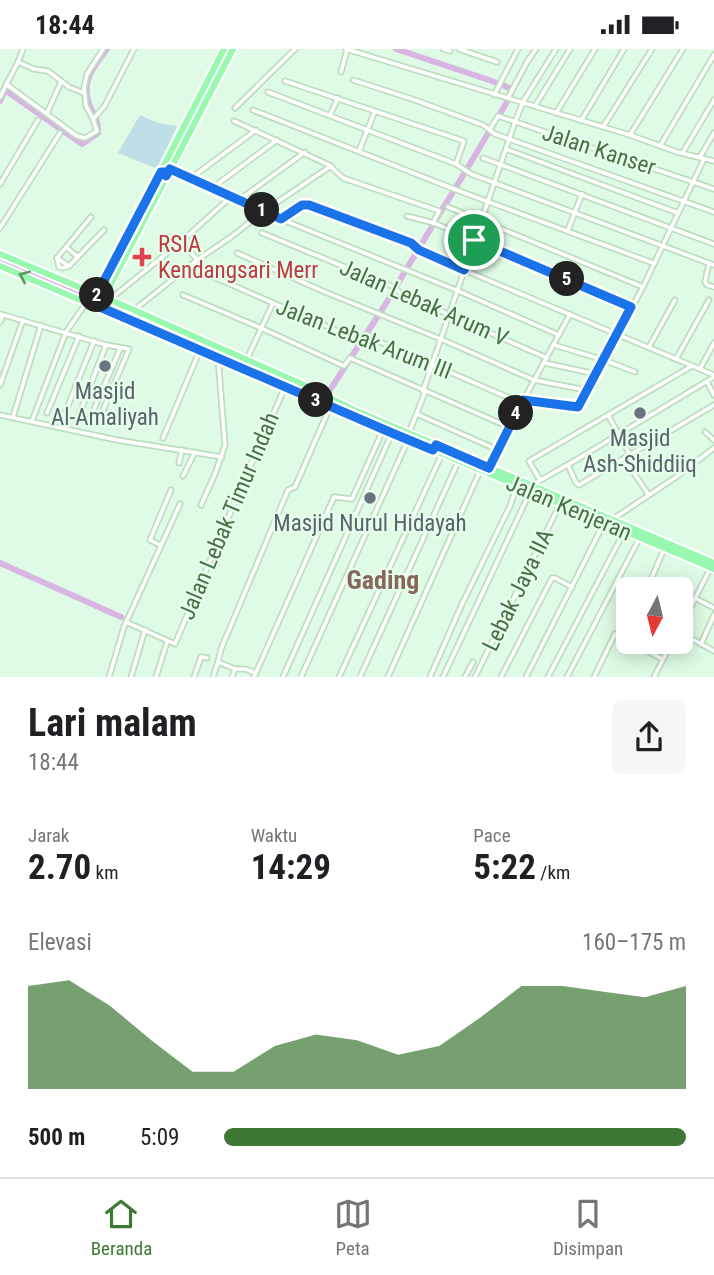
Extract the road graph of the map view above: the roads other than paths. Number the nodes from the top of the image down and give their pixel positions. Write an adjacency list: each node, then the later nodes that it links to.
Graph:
1 (23, 49): 20 (street)
2 (103, 49): 28 (street)
3 (134, 49): 42 (street)
4 (224, 49): 67 (main road)
5 (233, 49): 67 (main road)
6 (295, 49): 36 (street)
7 (347, 49): 22 (street); 29 (street)
8 (443, 49): 18 (street)
9 (459, 49): 21 (street)
10 (518, 49): 29 (street)
11 (536, 49): 32 (street)
12 (556, 49): 34 (street)
13 (570, 49): 35 (street)
14 (595, 49): 40 (street)
15 (624, 49): 45 (street)
16 (652, 49): 47 (street)
17 (683, 49): 53 (street)
18 (450, 51)
19 (714, 55): 56 (street)
20 (18, 62): 25 (street); 26 (street)
21 (497, 62)
22 (341, 72)
23 (353, 80): 50 (street)
24 (285, 81): 31 (street)
25 (61, 82): 28 (street); 39 (street)
26 (6, 84): 30 (street); 39 (street)
27 (268, 92): 41 (street)
28 (84, 93): 42 (street)
29 (494, 95): 32 (street)
30 (0, 97)
31 (338, 98): 38 (street); 41 (street)
32 (509, 98): 34 (street)
33 (714, 100): 60 (street)
34 (523, 102): 35 (street); 46 (street)
35 (535, 106): 40 (street)
36 (235, 108)
37 (253, 110): 59 (street)
38 (375, 111): 48 (street); 65 (street)
39 (47, 113): 42 (street)
40 (555, 113): 45 (street)
41 (330, 115): 48 (street)
42 (94, 118)
43 (38, 120): 71 (street)
44 (234, 121): 49 (street)
45 (581, 121): 47 (street)
46 (514, 122): 50 (street, Jalan Kanser); 54 (street); 69 (street, Jalan Kanser)
47 (603, 128): 53 (street)
48 (368, 129): 59 (street); 65 (street)
49 (256, 130): 55 (street); 68 (street)
50 (491, 130): 54 (street)
51 (60, 133): 90 (street)
52 (714, 133): 62 (street)
53 (630, 135): 56 (street)
54 (509, 139): 57 (street); 78 (street)
55 (277, 140): 58 (street); 72 (street)
56 (659, 147): 60 (street)
57 (506, 149): 64 (street); 83 (street)
58 (305, 152): 66 (street); 76 (street)
59 (359, 152): 77 (street)
60 (682, 153): 62 (street)
61 (483, 158): 64 (street)
62 (702, 158): 63 (street); 69 (street)
63 (714, 161)
64 (501, 163): 70 (street); 74 (street)
65 (456, 164): 70 (street)
66 (331, 166): 80 (street); 88 (street)
67 (165, 171): 68 (street); 110 (main road); 111 (main road)
68 (191, 179): 72 (street)
69 (694, 182): 73 (street, Jalan Kanser); 78 (street)
70 (494, 183): 77 (street); 82 (street)
71 (0, 184)
72 (212, 188): 75 (street)
73 (714, 189)
74 (582, 194): 82 (street); 89 (street)
75 (232, 196): 76 (street); 95 (street)
76 (239, 200): 80 (street)
77 (488, 200): 87 (street); 92 (street)
78 (685, 201): 81 (street); 83 (street)
79 (448, 207): 87 (street)
80 (264, 211): 86 (street); 103 (street)
81 (714, 212)
82 (575, 213): 92 (street); 97 (street)
83 (678, 213): 89 (street)
84 (407, 216): 88 (street)
85 (91, 217): 98 (street)
86 (281, 219): 109 (street); 116 (street)
87 (481, 220): 94 (street); 114 (street)
88 (434, 223): 94 (street)
89 (671, 227): 96 (street); 97 (street)
90 (0, 228)
91 (104, 230): 101 (street)
92 (568, 230): 104 (street)
93 (262, 233): 127 (street, Jalan Lebak Arum V)
94 (474, 240): 109 (street); 124 (street)
95 (182, 241): 103 (street, Jalan Lebak Arum III); 118 (street)
96 (714, 244)
97 (661, 246): 104 (street); 105 (street)
98 (66, 247): 101 (street); 102 (street)
99 (237, 253): 137 (street)
100 (0, 254): 112 (main road, Jalan Kenjeran)
101 (78, 257): 108 (street)
102 (57, 258): 107 (street); 108 (street)
103 (197, 260): 123 (street, Jalan Lebak Arum III); 125 (street)
104 (653, 263): 114 (street)
105 (712, 264): 115 (street)
106 (0, 266): 112 (main road, Jalan Kenjeran, one-way to 106)
107 (59, 267): 108 (street); 112 (street)
108 (69, 267)
109 (464, 270): 116 (street); 128 (street)
110 (106, 277): 113 (main road); 121 (main road)
111 (114, 277): 118 (main road); 121 (main road)
112 (49, 279): 113 (main road, Jalan Kenjeran); 121 (main road, Jalan Kenjeran)
113 (81, 287): 121 (main road, Jalan Kenjeran)
114 (643, 287): 124 (street)
115 (714, 288)
116 (456, 290): 127 (street); 135 (street)
117 (183, 295): 132 (street)
118 (114, 296): 122 (main road)
119 (675, 300): 142 (street)
120 (709, 300): 147 (street)
121 (97, 301): 122 (main road, Jalan Kenjeran); 133 (street); 144 (main road, Jalan Kenjeran)
122 (119, 303): 125 (main road, Jalan Kenjeran)
123 (273, 303): 132 (street); 150 (street, Jalan Lebak Arum III)
124 (631, 307): 134 (street)
125 (134, 310): 146 (main road, Jalan Kenjeran)
126 (1, 314): 129 (street); 130 (street)
127 (449, 314): 137 (street); 148 (street, Jalan Lebak Arum V)
128 (570, 314): 134 (street); 135 (street)
129 (23, 320): 131 (street); 158 (street)
130 (0, 322)
131 (41, 325): 133 (street); 170 (street)
132 (261, 328): 146 (street); 161 (street)
133 (66, 332): 136 (street); 173 (street)
134 (617, 334): 142 (street); 149 (street)
135 (559, 335): 141 (street)
136 (79, 336): 138 (street); 166 (street)
137 (440, 339): 150 (street); 156 (street)
138 (94, 341): 140 (street); 171 (street)
139 (714, 343): 152 (street)
140 (106, 345): 143 (street); 172 (street)
141 (554, 345): 148 (street); 149 (street)
142 (649, 347): 147 (street)
143 (120, 348): 174 (street); 175 (street)
144 (200, 350): 145 (main road, Jalan Kenjeran); 182 (street)
145 (218, 358): 159 (main road, Jalan Kenjeran); 191 (street)
146 (247, 359): 181 (main road, Jalan Kenjeran)
147 (676, 359): 151 (street)
148 (546, 360): 154 (street, Jalan Lebak Arum V); 156 (street)
149 (604, 360): 153 (street); 154 (street)
150 (432, 364): 161 (street); 163 (street, Jalan Lebak Arum III)
151 (692, 366): 152 (street); 169 (street)
152 (700, 369): 155 (street)
153 (635, 372)
154 (596, 373): 160 (street)
155 (714, 376): 157 (street)
156 (534, 380): 160 (street); 163 (street)
157 (707, 382): 162 (street); 180 (street)
158 (0, 385)
159 (285, 387): 165 (main road, Jalan Kenjeran); 224 (street, Jalan Lebak Timur Indah)
160 (586, 390): 163 (street, Jalan Lebak Arum III)
161 (424, 391): 167 (street); 176 (street)
162 (714, 395)
163 (522, 401): 176 (street)
164 (714, 405): 190 (street)
165 (330, 407): 177 (main road, Jalan Kenjeran); 232 (street)
166 (47, 413)
167 (416, 414): 181 (street); 187 (street)
168 (0, 415): 170 (street)
169 (608, 415): 180 (street); 199 (street)
170 (13, 417): 173 (street)
171 (63, 418)
172 (77, 420)
173 (32, 421): 186 (street)
174 (89, 421)
175 (98, 422)
176 (509, 427): 187 (street)
177 (383, 430): 179 (main road, Jalan Kenjeran); 234 (street)
178 (705, 432): 183 (street)
179 (392, 433): 181 (main road, Jalan Kenjeran); 241 (street)
180 (620, 434): 190 (street); 195 (street)
181 (409, 437): 184 (main road, Jalan Kenjeran); 242 (street)
182 (163, 438)
183 (714, 439)
184 (434, 448): 189 (main road, Jalan Kenjeran); 196 (main road, Jalan Kenjeran)
185 (714, 448): 203 (street)
186 (182, 450): 188 (street); 194 (street)
187 (498, 450): 196 (street)
188 (195, 452): 191 (street); 198 (street)
189 (442, 454): 193 (main road, Jalan Kenjeran); 243 (street)
190 (630, 455): 192 (street)
191 (222, 457): 205 (street)
192 (624, 458): 195 (street); 203 (street)
193 (459, 461): 197 (main road, Jalan Kenjeran); 244 (street)
194 (179, 463)
195 (568, 465): 199 (street)
196 (489, 468): 201 (main road, Jalan Kenjeran)
197 (478, 474): 200 (main road, Jalan Kenjeran); 245 (street)
198 (183, 475)
199 (540, 480): 201 (street)
200 (517, 486): 201 (main road, Jalan Kenjeran); 246 (street)
201 (531, 489): 206 (main road, Jalan Kenjeran); 207 (main road, Jalan Kenjeran); 247 (street)
202 (171, 490): 211 (street)
203 (648, 495): 207 (street)
204 (180, 504): 211 (street)
205 (201, 505)
206 (560, 505): 208 (main road, Jalan Kenjeran); 249 (street, Lebak Jaya IIA)
207 (612, 519): 213 (main road, Jalan Kenjeran)
208 (604, 523): 209 (main road, Jalan Kenjeran); 215 (street)
209 (625, 532): 210 (main road, Jalan Kenjeran); 252 (street)
210 (640, 538): 212 (main road, Jalan Kenjeran); 253 (street)
211 (160, 545): 220 (street)
212 (664, 548): 213 (main road, Jalan Kenjeran); 214 (street)
213 (713, 567): 216 (street)
214 (652, 577)
215 (572, 587): 250 (street); 251 (street)
216 (695, 598): 217 (street); 218 (street)
217 (693, 602)
218 (714, 608)
219 (714, 615): 225 (street)
220 (126, 622): 221 (street); 235 (street)
221 (145, 630): 224 (street); 236 (street)
222 (616, 635): 254 (street)
223 (693, 640): 225 (street)
224 (167, 641): 237 (street, Jalan Lebak Timur Indah)
225 (701, 644): 226 (street)
226 (714, 651)
227 (654, 655): 230 (street)
228 (664, 655): 230 (street)
229 (207, 658): 238 (street)
230 (662, 659): 255 (street)
231 (473, 661): 248 (street)
232 (218, 662): 233 (street); 239 (street)
233 (235, 669): 234 (street); 240 (street)
234 (255, 675)
235 (109, 677)
236 (131, 677)
237 (156, 677)
238 (194, 677)
239 (213, 677)
240 (232, 677)
241 (284, 677)
242 (301, 677)
243 (339, 677)
244 (360, 677)
245 (388, 677)
246 (430, 677)
247 (443, 677)
248 (465, 677)
249 (475, 677)
250 (501, 677)
251 (526, 677)
252 (548, 677)
253 (567, 677)
254 (594, 677)
255 (654, 677)

